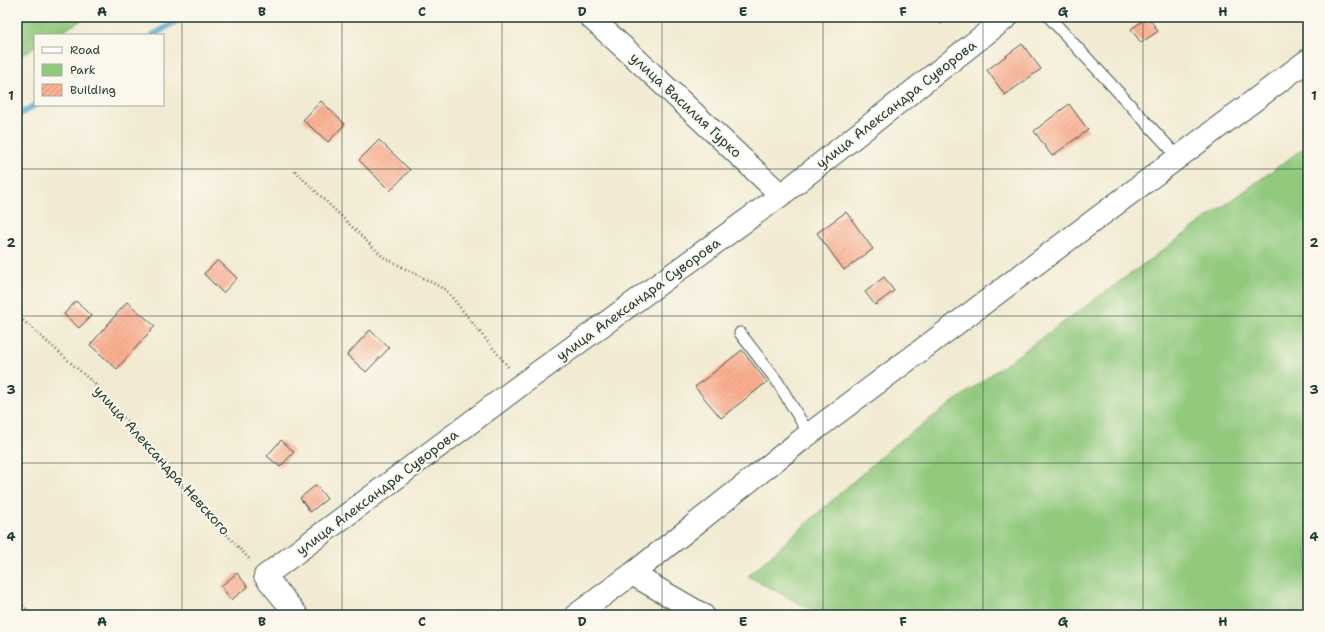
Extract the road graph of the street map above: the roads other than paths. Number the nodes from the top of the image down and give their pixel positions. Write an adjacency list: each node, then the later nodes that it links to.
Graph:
1 (590, 17): 6 (street, улица Василия Гурко)
2 (1007, 17): 6 (street, улица Александра Суворова)
3 (1049, 17): 5 (lane)
4 (1308, 60): 5 (street)
5 (1179, 158): 8 (street)
6 (781, 195): 10 (street, улица Александра Суворова)
7 (740, 333): 8 (lane)
8 (808, 434): 9 (street)
9 (632, 574): 11 (street); 12 (street)
10 (297, 615)
11 (576, 615)
12 (703, 615)

